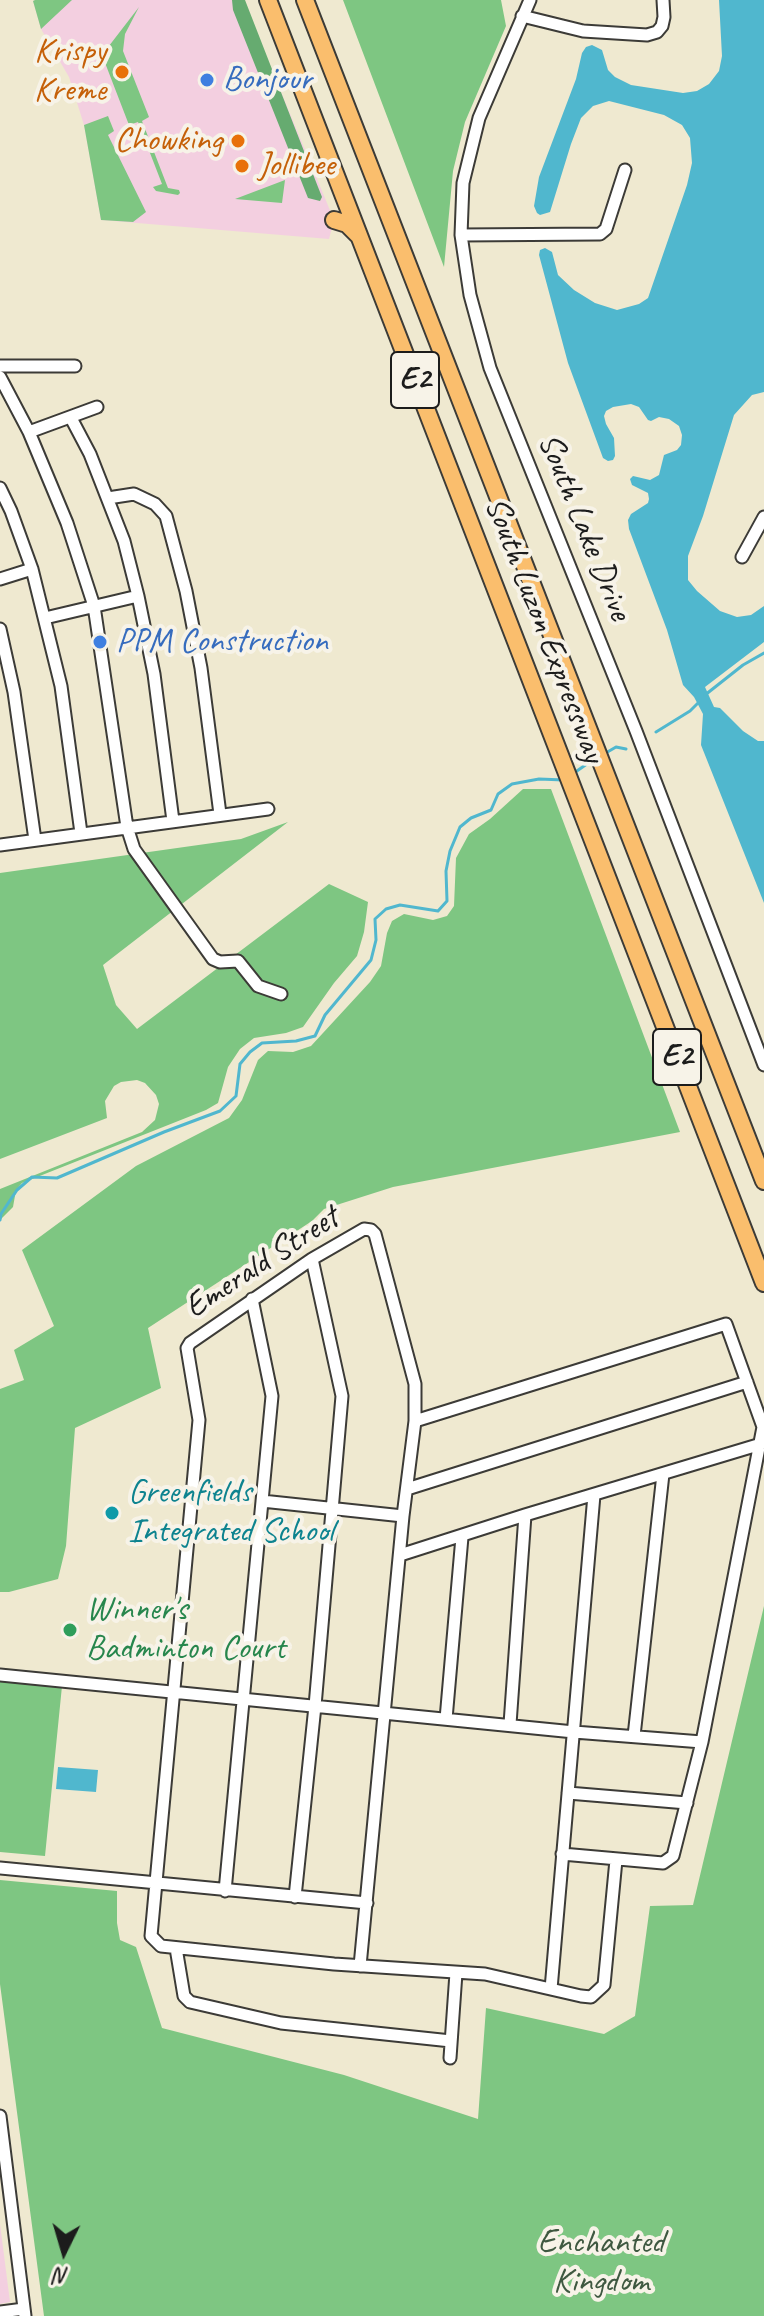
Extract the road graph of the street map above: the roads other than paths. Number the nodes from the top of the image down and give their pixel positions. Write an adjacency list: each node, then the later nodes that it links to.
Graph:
1 (268, 0): 9 (highway, South Luzon Expressway / E2)
2 (305, 0): 35 (highway, South Luzon Expressway / E2)
3 (530, 0): 5 (street, South Lake Drive)
4 (663, 0): 5 (street)
5 (522, 16): 8 (street, South Lake Drive)
6 (625, 170): 8 (street)
7 (334, 220): 9 (highway)
8 (461, 235): 34 (street, South Lake Drive)
9 (360, 237): 37 (highway, South Luzon Expressway / E2)
10 (0, 366): 11 (street)
11 (75, 366)
12 (0, 377): 15 (street)
13 (97, 407): 14 (street)
14 (71, 418): 15 (street); 17 (street)
15 (29, 432): 23 (street)
16 (0, 488): 20 (street)
17 (108, 498): 22 (street); 27 (street)
18 (764, 517): 19 (street)
19 (742, 557)
20 (32, 569): 21 (street); 24 (street)
21 (0, 579)
22 (138, 596): 23 (street); 28 (street)
23 (94, 606): 24 (street); 29 (street)
24 (45, 618): 30 (street)
25 (0, 629): 31 (street)
26 (268, 809): 27 (street)
27 (220, 814): 28 (street)
28 (173, 821): 29 (street)
29 (127, 827): 30 (street); 33 (street)
30 (81, 833): 31 (street)
31 (35, 840): 32 (street)
32 (0, 845)
33 (281, 994)
34 (764, 1065)
35 (764, 1181)
36 (312, 1259): 38 (street, Emerald Street); 40 (street, Emerald Street); 46 (street)
37 (764, 1283)
38 (252, 1299): 45 (street); 52 (street, Emerald Street)
39 (747, 1382): 40 (street); 41 (street); 43 (street)
40 (415, 1421): 43 (street)
41 (761, 1444): 42 (street); 60 (street)
42 (663, 1474): 44 (street); 59 (street)
43 (407, 1489): 48 (street)
44 (594, 1495): 47 (street); 58 (street)
45 (262, 1501): 46 (street); 53 (street)
46 (332, 1509): 48 (street); 54 (street)
47 (525, 1515): 49 (street); 57 (street)
48 (403, 1516): 50 (street)
49 (462, 1537): 50 (street); 56 (street)
50 (400, 1555): 55 (street)
51 (0, 1675): 52 (street)
52 (174, 1691): 53 (street); 66 (street)
53 (244, 1699): 54 (street); 67 (street)
54 (315, 1706): 55 (street); 68 (street)
55 (384, 1713): 56 (street); 69 (street)
56 (446, 1719): 57 (street)
57 (510, 1724): 58 (street)
58 (574, 1732): 59 (street); 61 (street)
59 (634, 1736): 60 (street)
60 (702, 1742): 62 (street)
61 (568, 1793): 62 (street); 63 (street)
62 (687, 1803): 64 (street)
63 (562, 1854): 64 (street); 73 (street)
64 (616, 1860): 73 (street)
65 (0, 1868): 66 (street)
66 (155, 1884): 67 (street); 70 (street)
67 (225, 1891): 68 (street)
68 (295, 1897): 69 (street)
69 (367, 1903): 71 (street)
70 (176, 1948): 71 (street); 74 (street)
71 (360, 1966): 72 (street)
72 (456, 1973): 73 (street); 74 (street)
73 (551, 1989)
74 (451, 2041): 75 (street)
75 (450, 2058)
76 (0, 2116): 78 (street)
77 (0, 2312): 78 (street)
78 (24, 2312)

